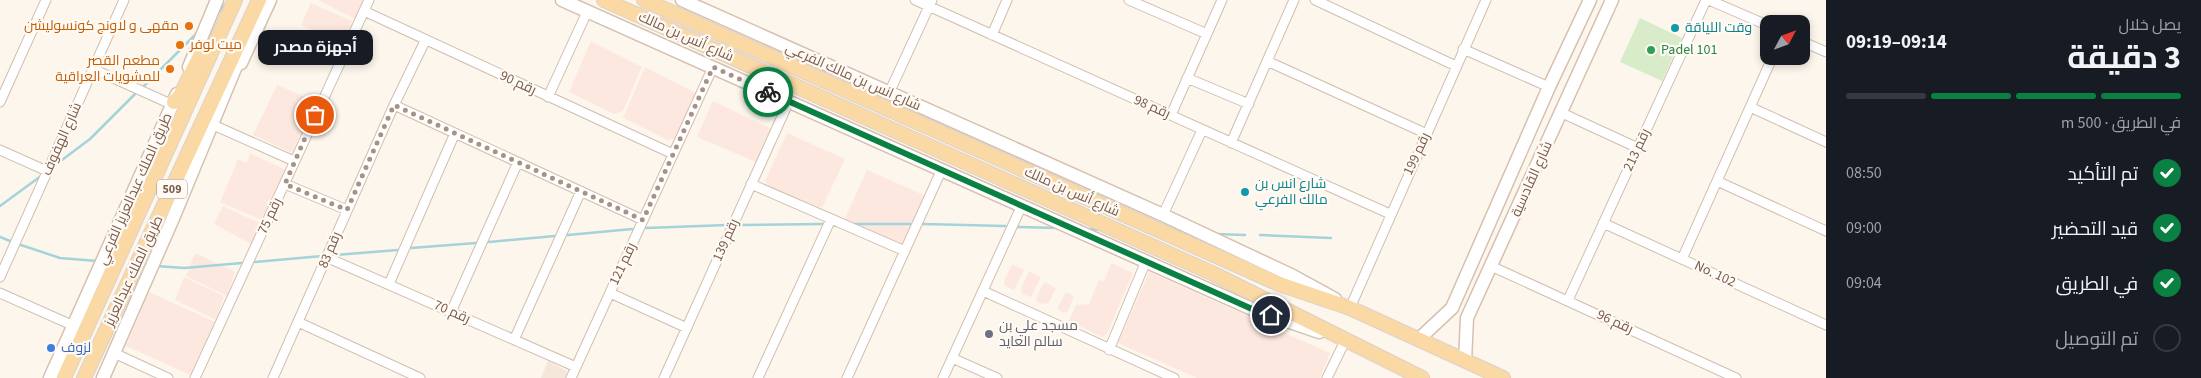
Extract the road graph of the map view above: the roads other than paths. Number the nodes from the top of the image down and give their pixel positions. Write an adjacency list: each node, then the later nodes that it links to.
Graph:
1 (46, 0): 45 (street)
2 (124, 0): 38 (street, شارع الهفوف)
3 (218, 0): 46 (street, طريق الملك عبدالعزيز الفرعي)
4 (235, 0): 26 (main road, طريق الملك عبدالعزيز / 509)
5 (259, 0): 25 (main road, طريق الملك عبدالعزيز / 509)
6 (270, 0): 53 (street)
7 (369, 0): 23 (street, رقم 75)
8 (562, 0): 24 (street)
9 (604, 0): 52 (main road, شارع أنس بن مالك)
10 (644, 0): 44 (main road, شارع أنس بن مالك)
11 (682, 0): 41 (street, شارع انس بن مالك الفرعي)
12 (915, 0): 22 (street, رقم 98)
13 (1007, 0): 29 (street)
14 (1129, 0): 28 (street)
15 (1222, 0): 28 (street)
16 (1294, 0): 34 (street)
17 (1315, 0): 36 (street)
18 (1486, 0): 32 (street, رقم 199)
19 (1590, 0): 40 (street, شارع القادسية)
20 (1612, 0): 50 (street, شارع القادسية)
21 (1708, 0): 27 (street); 59 (street, رقم 213)
22 (931, 3): 29 (street, رقم 98); 41 (street)
23 (364, 11): 30 (street, رقم 90); 62 (street, رقم 75)
24 (587, 12): 37 (street); 42 (street)
25 (252, 14): 53 (street); 110 (main road, طريق الملك عبدالعزيز / 509)
26 (227, 18): 46 (main road); 109 (main road, طريق الملك عبدالعزيز / 509)
27 (1760, 22)
28 (1207, 34): 39 (street)
29 (992, 35): 51 (street, رقم 98)
30 (425, 41): 42 (street, رقم 90); 48 (street, رقم 83)
31 (1810, 45): 33 (street)
32 (1463, 48): 36 (street, رقم 199); 40 (street)
33 (1826, 52)
34 (1267, 61): 47 (street); 56 (street)
35 (1769, 65): 49 (street)
36 (1456, 66): 56 (street, رقم 199)
37 (713, 67): 43 (street); 61 (street, رقم 121)
38 (93, 69): 46 (street); 65 (street, شارع الهفوف)
39 (1187, 78): 47 (street); 51 (street)
40 (1549, 87): 91 (street, شارع القادسية)
41 (889, 93): 66 (street, شارع انس بن مالك الفرعي)
42 (548, 97): 61 (street, رقم 90)
43 (789, 101): 64 (street); 69 (street, رقم 139)
44 (868, 101): 66 (street); 90 (main road, شارع أنس بن مالك)
45 (0, 102)
46 (173, 103): 95 (street, طريق الملك عبدالعزيز الفرعي)
47 (1249, 104): 58 (street)
48 (394, 105): 55 (street); 72 (street, رقم 83)
49 (1750, 107): 57 (street); 67 (street)
50 (1562, 113): 59 (street); 83 (street, شارع القادسية)
51 (1171, 116): 54 (street, رقم 98)
52 (872, 120): 71 (street); 100 (main road, شارع أنس بن مالك)
53 (211, 124): 62 (street); 102 (street)
54 (1202, 130): 58 (street, رقم 98); 74 (street)
55 (455, 133): 63 (street); 85 (street)
56 (1427, 134): 73 (street, رقم 199)
57 (1826, 142)
58 (1231, 143): 73 (street, رقم 98)
59 (1638, 148): 77 (street, رقم 213)
60 (0, 150): 65 (street)
61 (673, 154): 76 (street, رقم 121)
62 (294, 161): 68 (street, رقم 75)
63 (518, 162): 70 (street); 92 (street)
64 (942, 169): 71 (street); 79 (street)
65 (47, 171): 84 (street, شارع الهفوف)
66 (1066, 171): 74 (street, شارع انس بن مالك الفرعي)
67 (1717, 181): 78 (street); 81 (street)
68 (285, 184): 72 (street); 113 (street, رقم 75)
69 (751, 184): 75 (street); 97 (street, رقم 139)
70 (581, 191): 76 (street); 99 (street)
71 (1022, 205): 82 (street); 86 (street)
72 (347, 210): 80 (street, رقم 83)
73 (1390, 214): 90 (street, رقم 199)
74 (1163, 215): 90 (street, شارع انس بن مالك الفرعي)
75 (831, 219): 79 (street); 118 (street)
76 (643, 220): 88 (street, رقم 121)
77 (1604, 223): 81 (street, No. 102); 89 (street, رقم 213)
78 (1826, 231)
79 (905, 251): 119 (street)
80 (328, 258): 85 (street, رقم 70); 94 (street, رقم 83)
81 (1682, 259): 96 (street, No. 102)
82 (1146, 261): 100 (street); 101 (street)
83 (1493, 267): 89 (street, رقم 96); 93 (street, شارع القادسية)
84 (0, 277)
85 (389, 284): 92 (street, رقم 70)
86 (982, 291): 101 (street); 103 (street)
87 (0, 292): 95 (street)
88 (610, 293): 97 (street); 105 (street, رقم 121)
89 (1568, 300): 107 (street, رقم 96)
90 (1350, 308): 98 (main road, شارع أنس بن مالك)
91 (1452, 308): 93 (street); 98 (street, شارع القادسية)
92 (451, 312): 99 (street, رقم 70)
93 (1468, 318): 104 (street, شارع القادسية)
94 (298, 322): 114 (street, رقم 83); 115 (street)
95 (74, 326): 108 (street, طريق الملك عبدالعزيز الفرعي)
96 (1826, 326)
97 (687, 328): 117 (street, رقم 139)
98 (1418, 339): 104 (main road, شارع أنس بن مالك)
99 (514, 340): 105 (street, رقم 70)
100 (1345, 341): 106 (main road, شارع أنس بن مالك); 123 (street)
101 (1109, 350): 122 (street)
102 (114, 353): 111 (street); 112 (street)
103 (952, 358): 120 (street); 121 (street)
104 (1465, 361): 125 (main road, شارع أنس بن مالك)
105 (576, 367): 116 (street, رقم 121)
106 (1403, 373): 124 (main road, شارع أنس بن مالك)
107 (1720, 374): 126 (street, رقم 96)
108 (50, 378)
109 (64, 378)
110 (84, 378)
111 (103, 378)
112 (168, 378)
113 (196, 378)
114 (274, 378)
115 (420, 378)
116 (571, 378)
117 (664, 378)
118 (758, 378)
119 (847, 378)
120 (943, 378)
121 (997, 378)
122 (1174, 378)
123 (1327, 378)
124 (1422, 378)
125 (1503, 378)
126 (1736, 378)

